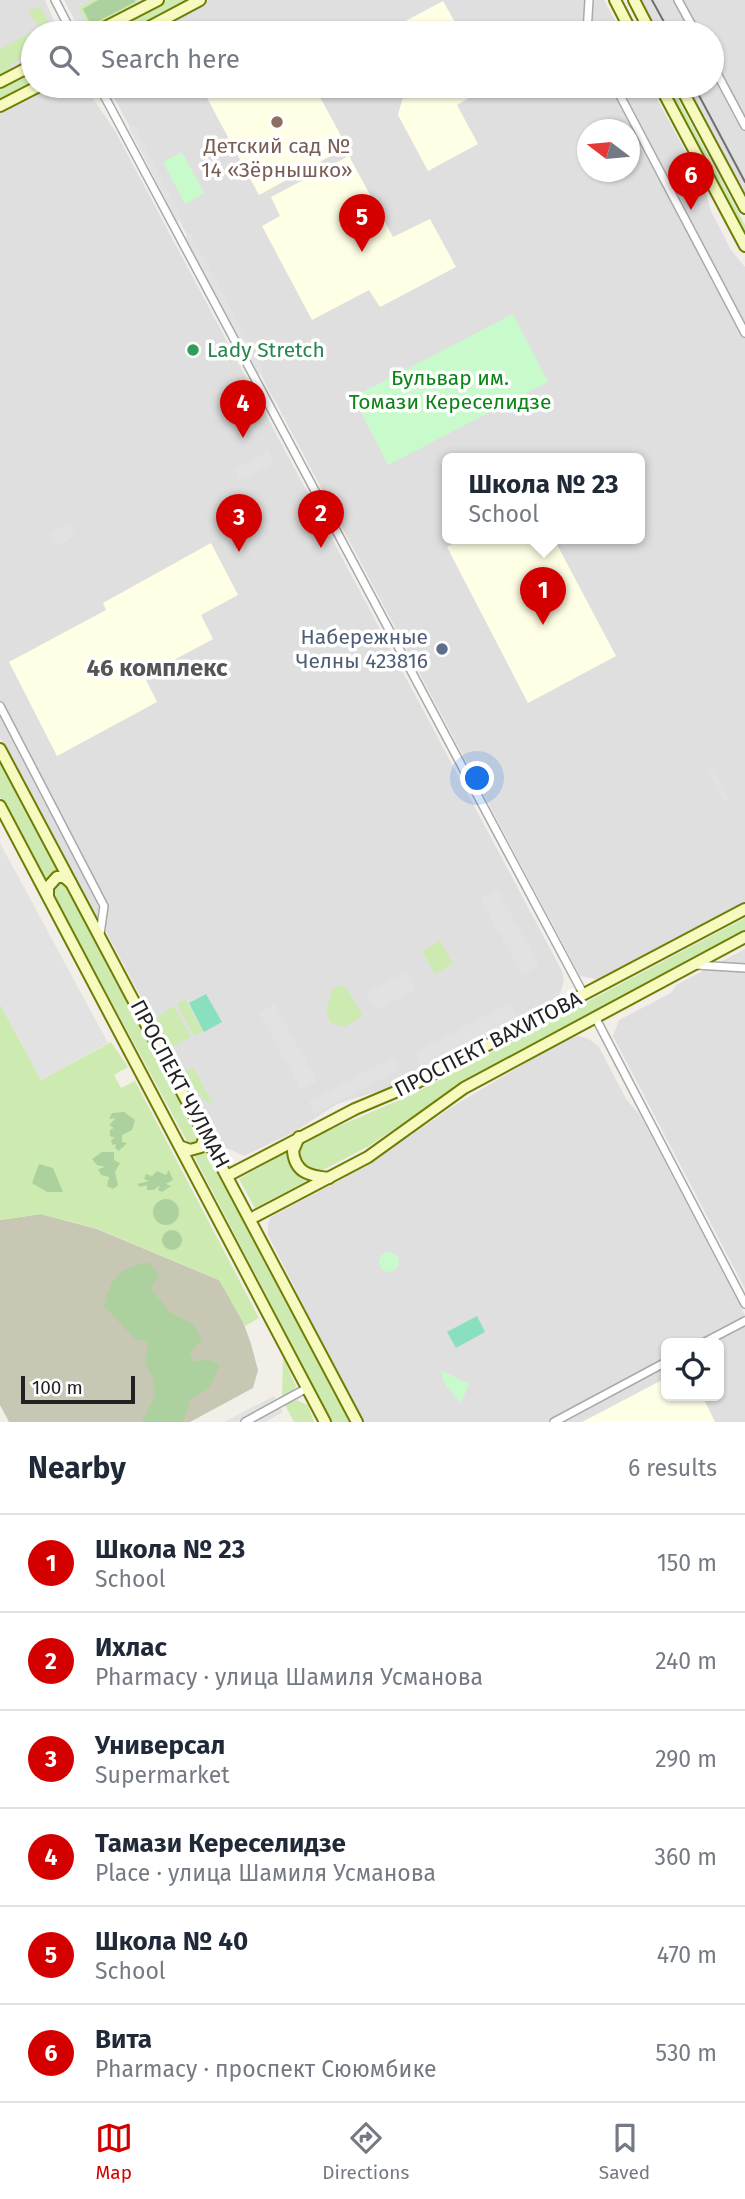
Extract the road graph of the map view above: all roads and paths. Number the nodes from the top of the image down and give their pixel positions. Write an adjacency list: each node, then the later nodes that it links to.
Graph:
1 (55, 0): 8 (street)
2 (158, 0): 9 (main road)
3 (200, 0): 10 (main road)
4 (589, 0): 11 (street)
5 (615, 0): 12 (main road)
6 (634, 0): 13 (main road)
7 (678, 0): 14 (street)
8 (66, 21)
9 (117, 21)
10 (161, 21)
11 (588, 21)
12 (626, 21)
13 (645, 21)
14 (689, 21)
15 (21, 71): 16 (main road)
16 (0, 82)
17 (724, 87): 24 (street)
18 (21, 95): 23 (main road)
19 (106, 98): 38 (street)
20 (621, 98): 27 (street)
21 (666, 98): 26 (main road)
22 (686, 98): 25 (main road)
23 (0, 106)
24 (745, 126)
25 (745, 208)
26 (745, 246)
27 (745, 333)
28 (0, 706): 34 (street)
29 (0, 748): 31 (main road, ПРОСПЕКТ ЧУЛМАН)
30 (0, 806): 32 (main road, ПРОСПЕКТ ЧУЛМАН)
31 (71, 883): 32 (main road); 34 (main road, ПРОСПЕКТ ЧУЛМАН)
32 (48, 897): 42 (main road, ПРОСПЕКТ ЧУЛМАН)
33 (745, 909): 38 (main road, ПРОСПЕКТ ВАХИТОВА)
34 (100, 934): 40 (main road, ПРОСПЕКТ ЧУЛМАН)
35 (745, 937): 36 (main road, ПРОСПЕКТ ВАХИТОВА)
36 (692, 965): 37 (street); 39 (main road, ПРОСПЕКТ ВАХИТОВА)
37 (745, 968)
38 (584, 995): 41 (main road, ПРОСПЕКТ ВАХИТОВА)
39 (595, 1017): 44 (main road, ПРОСПЕКТ ВАХИТОВА); 46 (street)
40 (206, 1133): 42 (main road); 43 (main road, ПРОСПЕКТ ЧУЛМАН)
41 (300, 1136): 43 (main road, ПРОСПЕКТ ВАХИТОВА); 44 (main road)
42 (182, 1147): 50 (main road, ПРОСПЕКТ ЧУЛМАН)
43 (229, 1175): 45 (main road, ПРОСПЕКТ ЧУЛМАН)
44 (329, 1178): 45 (main road, ПРОСПЕКТ ВАХИТОВА)
45 (252, 1218): 55 (main road, ПРОСПЕКТ ЧУЛМАН)
46 (745, 1304)
47 (745, 1321): 48 (street)
48 (713, 1338)
49 (661, 1365): 56 (street)
50 (307, 1388): 51 (main road, ПРОСПЕКТ ЧУЛМАН); 52 (street)
51 (316, 1405): 53 (street); 54 (main road, ПРОСПЕКТ ЧУЛМАН)
52 (245, 1422)
53 (316, 1422)
54 (325, 1422)
55 (358, 1422)
56 (554, 1422)

